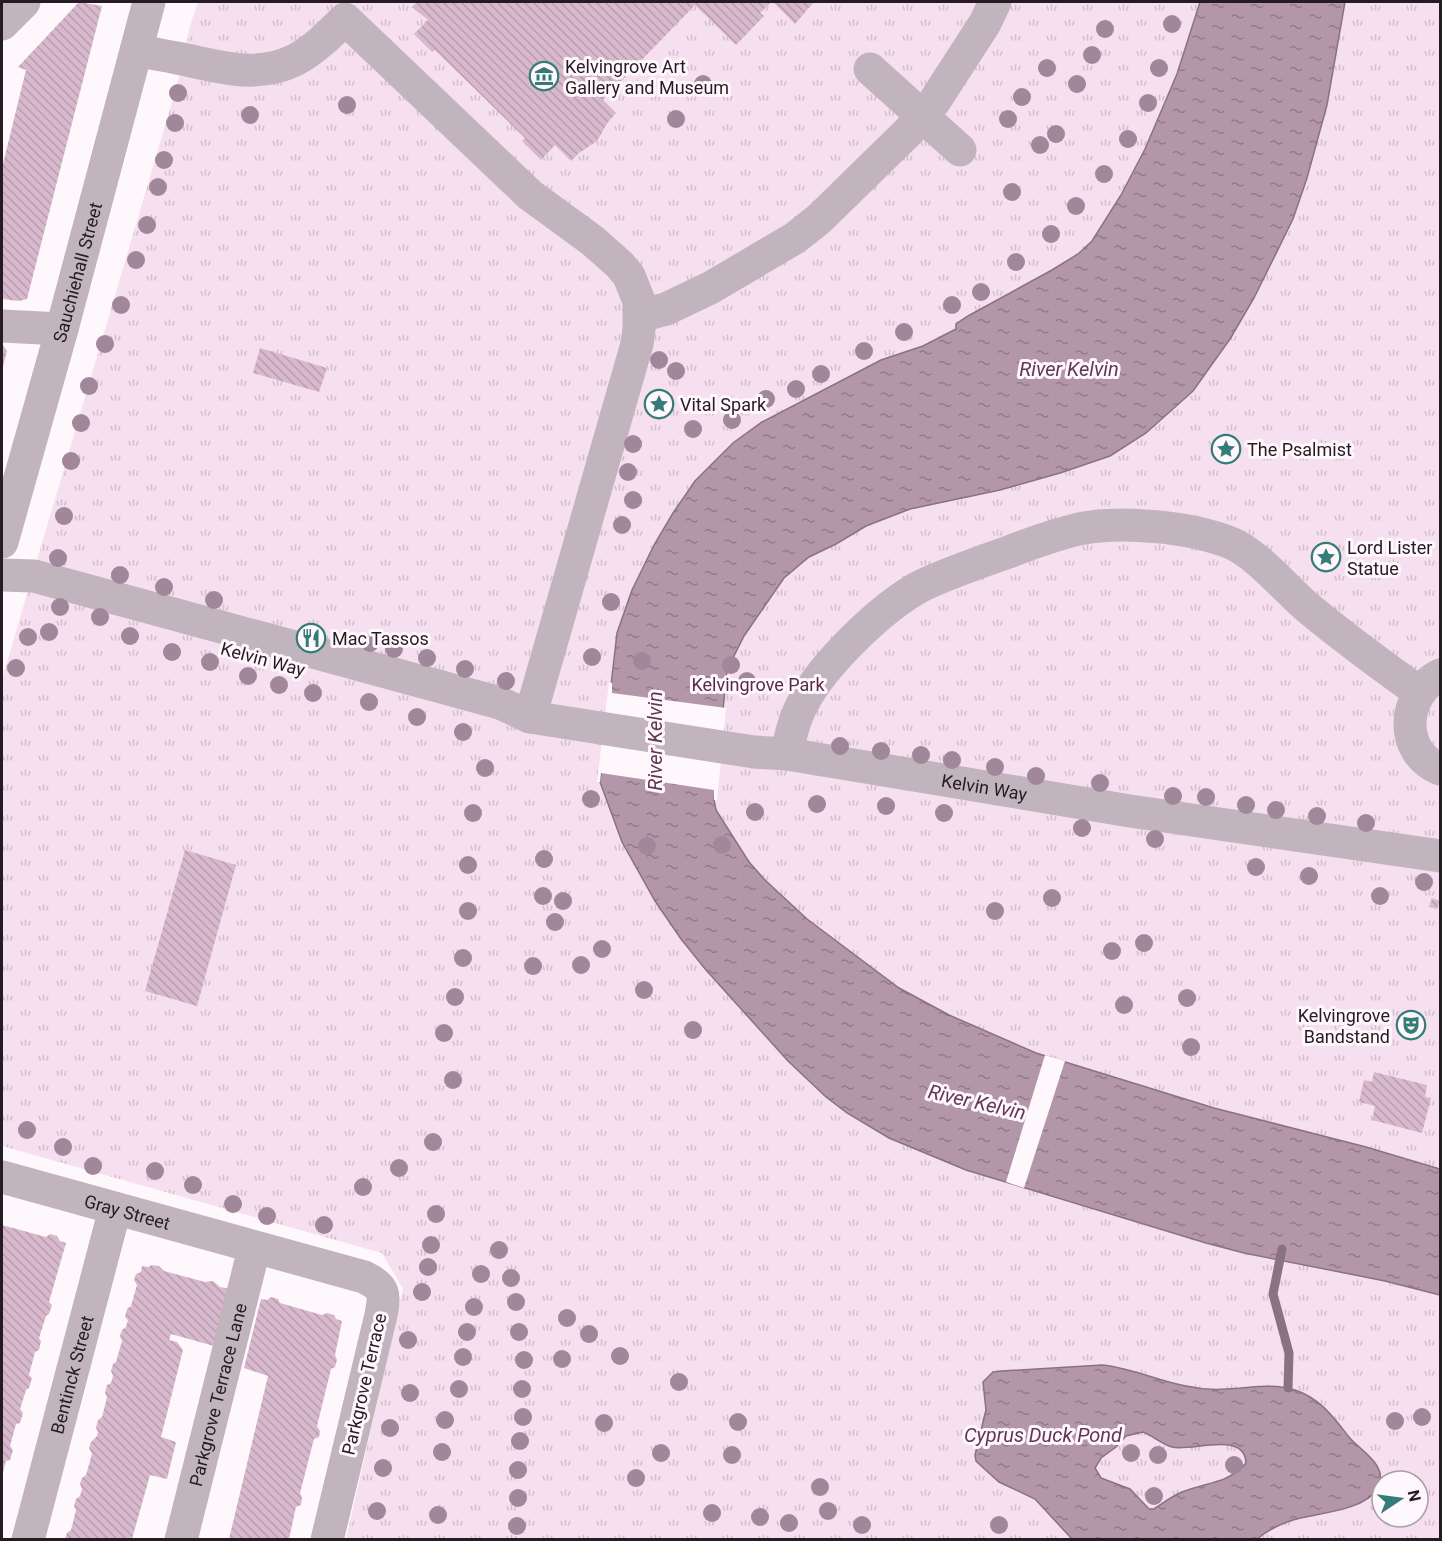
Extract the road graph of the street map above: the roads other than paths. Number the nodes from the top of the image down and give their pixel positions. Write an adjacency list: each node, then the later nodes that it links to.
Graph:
1 (24, 2): 5 (street)
2 (149, 2): 6 (street, Sauchiehall Street)
3 (995, 2): 8 (street)
4 (354, 10): 6 (street); 10 (street)
5 (2, 24)
6 (137, 51): 12 (street, Sauchiehall Street)
7 (870, 69): 8 (street)
8 (921, 117): 9 (street); 10 (street)
9 (960, 150)
10 (640, 316): 16 (street)
11 (2, 326): 12 (street)
12 (62, 329): 13 (street, Sauchiehall Street)
13 (2, 542)
14 (2, 577): 16 (street, Kelvin Way)
15 (1430, 683): 17 (street); 18 (street)
16 (530, 717): 17 (street, Kelvin Way)
17 (787, 754): 19 (street, Kelvin Way)
18 (1440, 770)
19 (1440, 856)
20 (2, 1177): 21 (street, Gray Street)
21 (115, 1209): 22 (street, Gray Street); 23 (street, Bentinck Street)
22 (254, 1248): 24 (street, Parkgrove Terrace Lane); 25 (street, Parkgrove Terrace)
23 (28, 1539)
24 (181, 1539)
25 (327, 1539)

